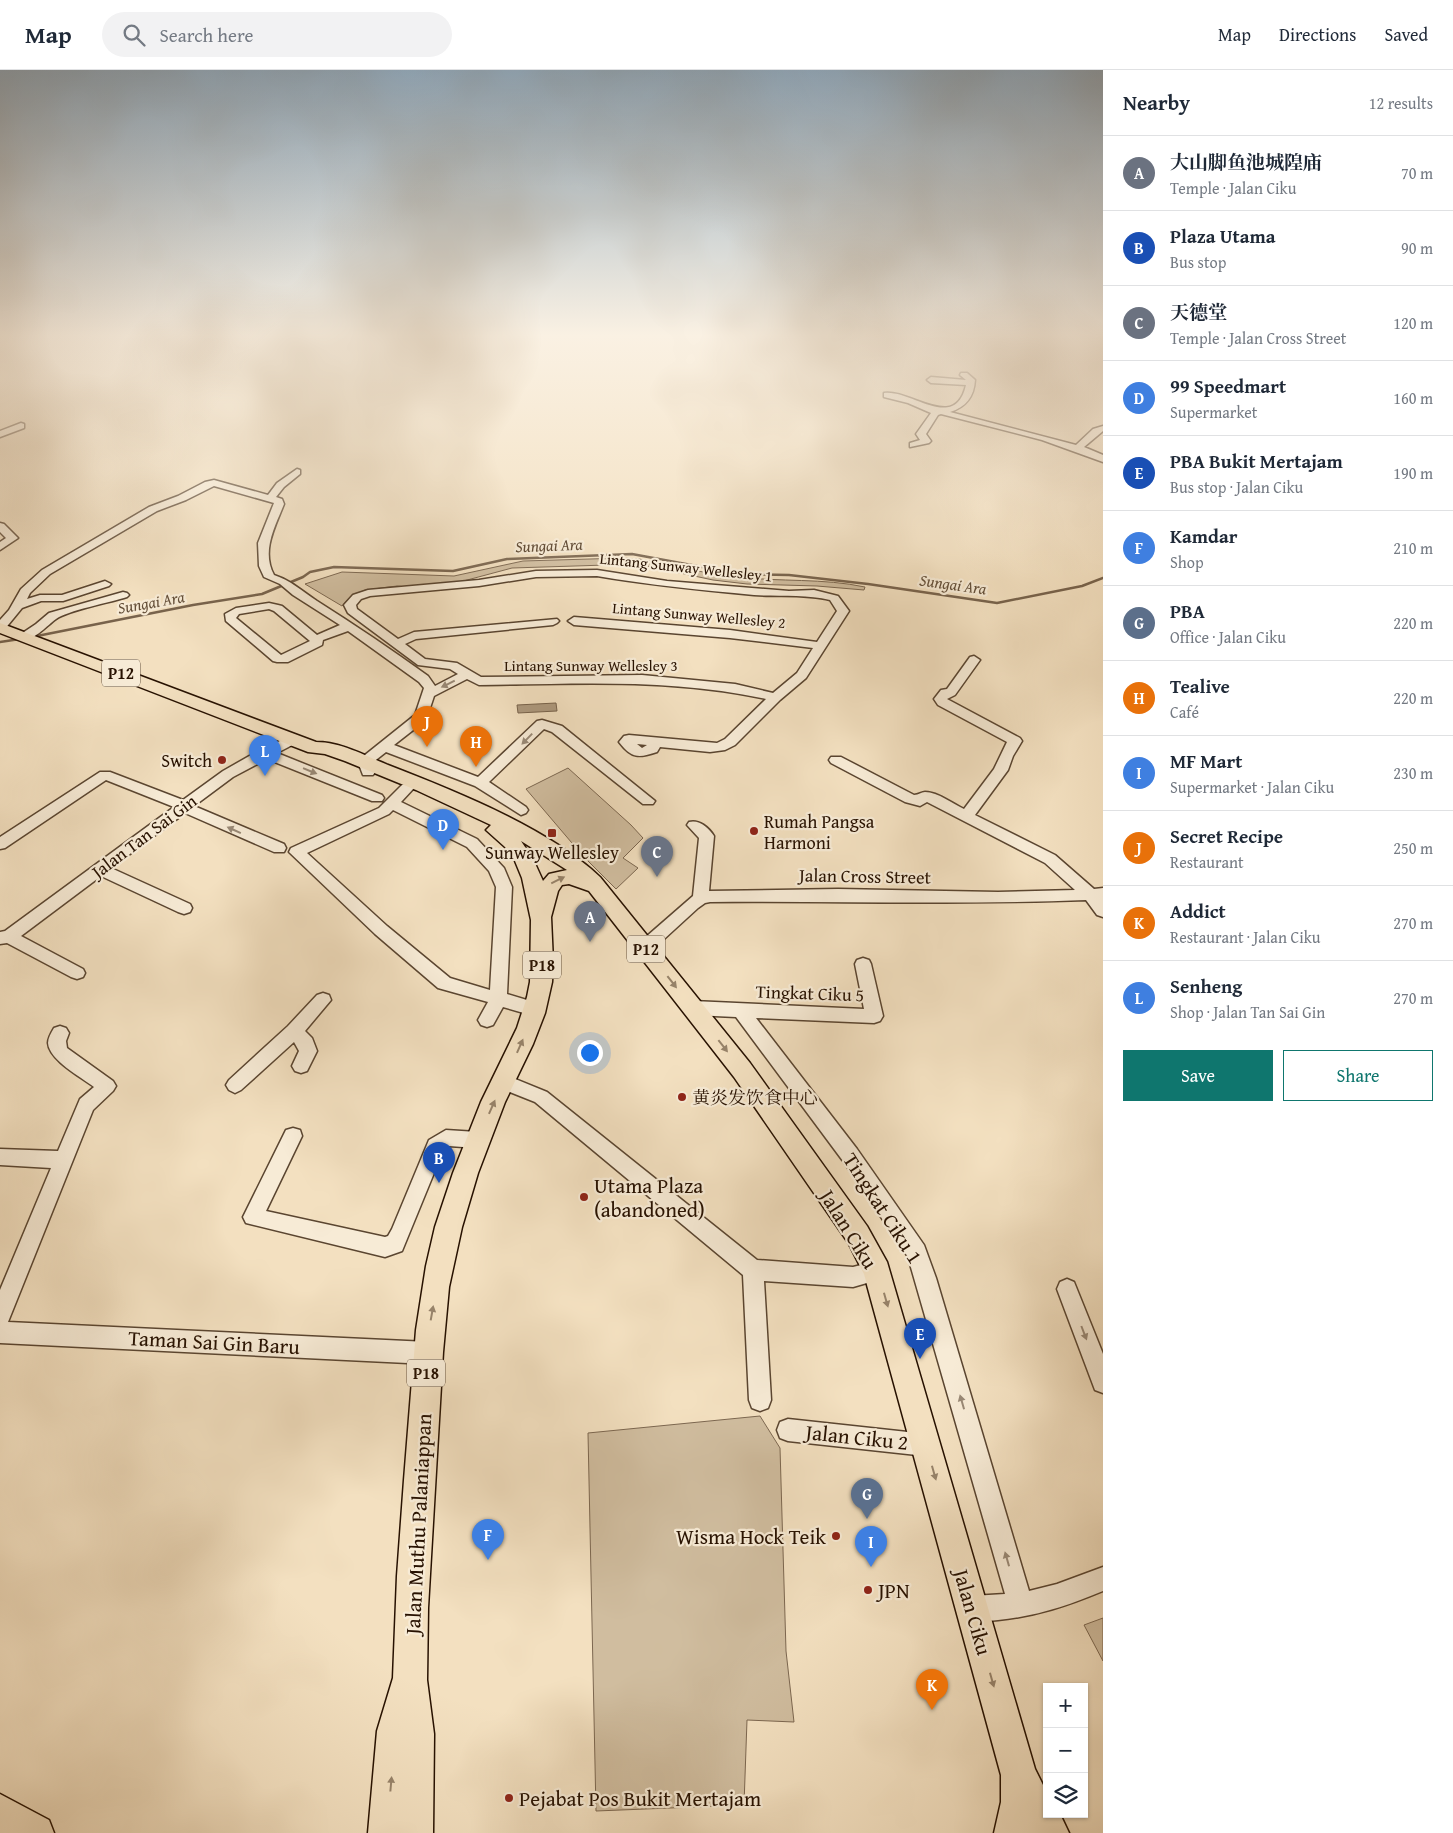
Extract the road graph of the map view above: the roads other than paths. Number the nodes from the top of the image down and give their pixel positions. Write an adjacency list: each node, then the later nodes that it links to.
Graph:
1 (938, 415): 6 (street)
2 (953, 415): 7 (street)
3 (21, 426): 5 (street)
4 (1102, 428): 7 (street)
5 (0, 434)
6 (913, 445)
7 (1078, 448): 8 (street)
8 (1103, 458)
9 (297, 472): 10 (street)
10 (271, 498): 13 (street); 16 (street)
11 (0, 526): 12 (street)
12 (0, 547)
13 (284, 582): 19 (street)
14 (105, 584): 16 (street)
15 (123, 595): 20 (street)
16 (18, 605): 20 (street)
17 (574, 621): 23 (street, Lintang Sunway Wellesley 2)
18 (553, 622): 22 (street)
19 (349, 626): 21 (street); 26 (street)
20 (7, 631): 28 (main road, P12)
21 (316, 639): 21 (street)
22 (396, 644): 23 (street, Lintang Sunway Wellesley 1); 25 (street, Lintang Sunway Wellesley 1)
23 (821, 646): 27 (street)
24 (974, 660): 41 (street)
25 (461, 671): 26 (street); 27 (street, Lintang Sunway Wellesley 3)
26 (428, 688): 30 (street)
27 (775, 697): 29 (street)
28 (293, 739): 31 (street, Jalan Tan Sai Gin); 33 (main road, P12)
29 (656, 742)
30 (383, 746): 33 (street); 34 (street)
31 (265, 753): 36 (street, one-way to 36); 39 (street, Jalan Tan Sai Gin)
32 (836, 760): 41 (street)
33 (372, 768): 35 (main road, P12); 44 (main road, P12)
34 (480, 783): 37 (street, one-way to 34); 40 (street)
35 (407, 788): 38 (street); 44 (main road, P12)
36 (377, 798)
37 (648, 801)
38 (392, 804): 57 (street); 57 (street)
39 (185, 806): 43 (street); 45 (street, one-way to 39); 46 (street, Jalan Tan Sai Gin)
40 (521, 810)
41 (966, 816): 48 (street)
42 (694, 825): 49 (street)
43 (0, 844)
44 (528, 847): 47 (main road, P12); 52 (main road, Jalan Muthu Palaniappan / P12)
45 (279, 848)
46 (99, 869): 50 (street); 53 (street, Jalan Tan Sai Gin)
47 (599, 889): 52 (main road, one-way to 47); 54 (main road, Jalan Ciku / P12)
48 (1097, 894): 49 (street, Jalan Cross Street); 51 (street)
49 (700, 898): 54 (street)
50 (184, 908)
51 (1103, 911)
52 (542, 919): 60 (main road, Jalan Muthu Palaniappan / P18)
53 (5, 937): 56 (street)
54 (645, 947): 59 (main road, Jalan Ciku / P12, one-way to 59)
55 (863, 964): 61 (street, Tingkat Ciku 5)
56 (77, 973)
57 (498, 999): 60 (street); 62 (street)
58 (323, 1000): 63 (street)
59 (693, 1008): 61 (street, Tingkat Ciku 5); 73 (main road, Jalan Ciku / P12, one-way to 73)
60 (534, 1009): 66 (main road, Jalan Muthu Palaniappan / P18, one-way to 60)
61 (741, 1010): 83 (street, Tingkat Ciku 1, one-way to 61)
62 (488, 1020)
63 (294, 1032): 65 (street); 67 (street)
64 (60, 1033): 71 (street)
65 (301, 1066)
66 (503, 1082): 69 (main road, Jalan Muthu Palaniappan / P18, one-way to 66); 72 (street)
67 (235, 1085)
68 (292, 1136): 69 (street)
69 (478, 1140): 77 (main road, Jalan Muthu Palaniappan / P18, one-way to 69)
70 (0, 1157): 71 (street)
71 (64, 1160): 75 (street)
72 (753, 1270): 73 (street); 79 (street)
73 (876, 1271): 81 (main road, Jalan Ciku / P12, one-way to 81)
74 (1067, 1289): 78 (street, one-way to 78)
75 (0, 1315)
76 (0, 1332): 77 (street, Taman Sai Gin Baru)
77 (428, 1353): 85 (main road, Jalan Muthu Palaniappan / P18)
78 (1102, 1378)
79 (760, 1400)
80 (788, 1430): 81 (street, Jalan Ciku 2)
81 (926, 1445): 84 (main road, Jalan Ciku / P12, one-way to 84)
82 (1103, 1579): 83 (street)
83 (1021, 1605): 84 (street)
84 (972, 1609): 86 (main road, Jalan Ciku / P12, one-way to 86)
85 (410, 1676): 89 (main road, Jalan Muthu Palaniappan / P18, one-way to 85); 90 (main road, Jalan Muthu Palaniappan / P18)
86 (1018, 1773): 91 (main road); 92 (main road)
87 (0, 1812): 88 (main road)
88 (36, 1833)
89 (386, 1833)
90 (415, 1833)
91 (1012, 1833)
92 (1050, 1833)

